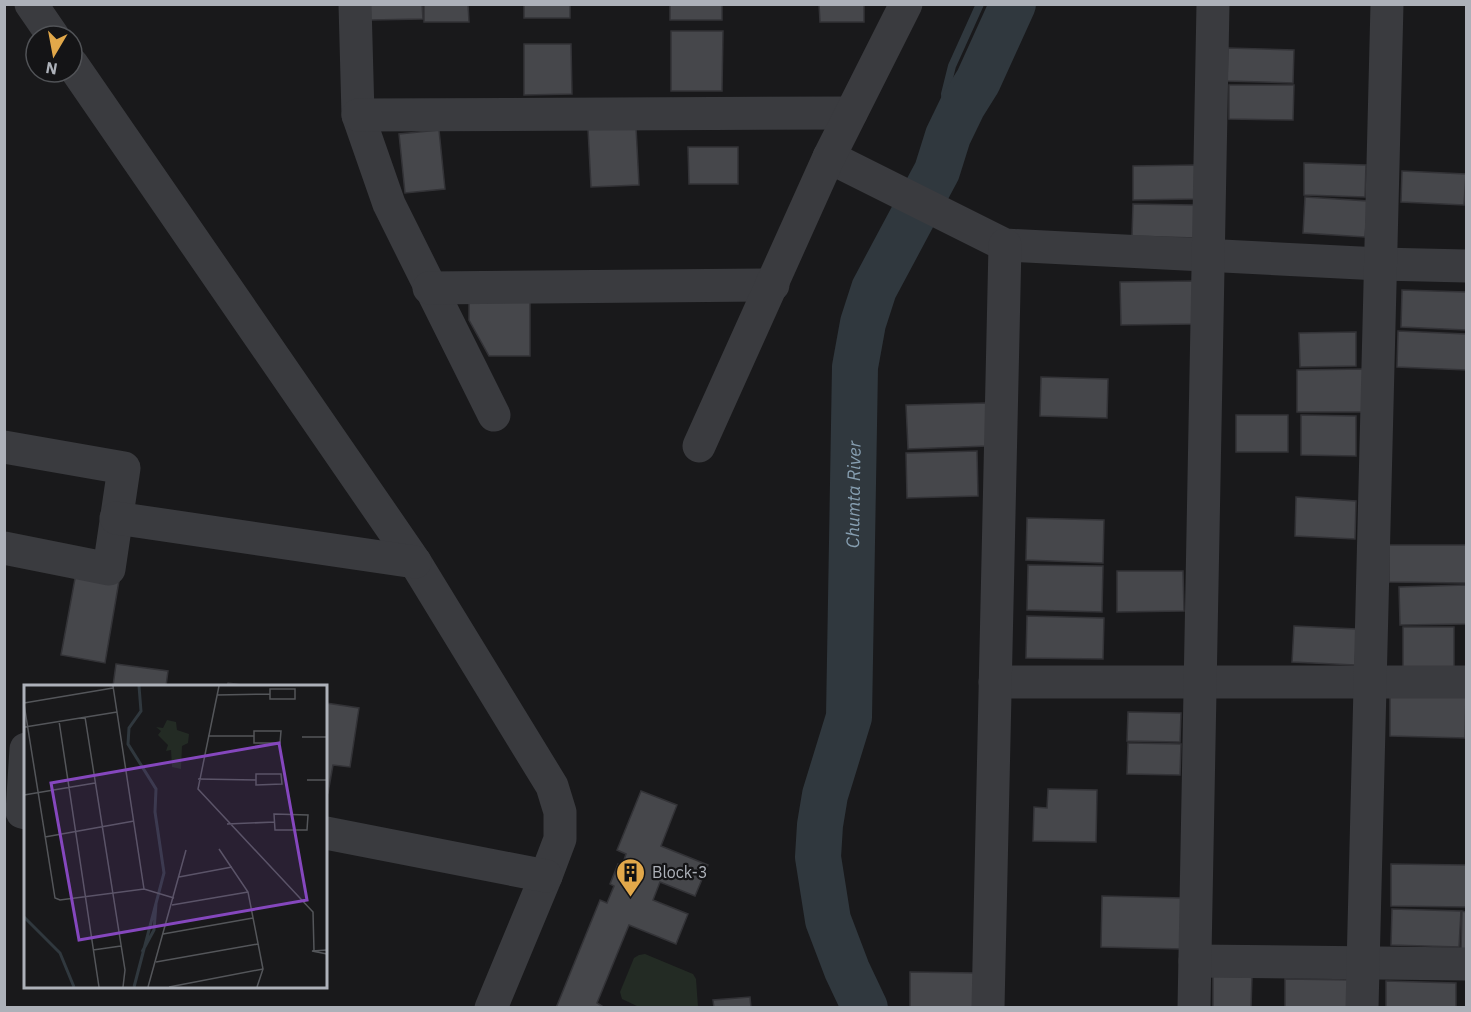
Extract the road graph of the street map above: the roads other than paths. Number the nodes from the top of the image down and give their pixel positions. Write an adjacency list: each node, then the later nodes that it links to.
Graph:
1 (31, 4): 6 (street)
2 (355, 4): 9 (street)
3 (906, 4): 8 (street)
4 (1213, 4): 12 (street)
5 (1387, 4): 13 (street)
6 (45, 24)
7 (84, 81): 22 (street)
8 (851, 113): 9 (street); 10 (street)
9 (358, 115): 16 (street)
10 (829, 157): 11 (street); 15 (street)
11 (1005, 245): 12 (street); 23 (street)
12 (1208, 256): 13 (street); 24 (street)
13 (1380, 264): 14 (street); 25 (street)
14 (1467, 266)
15 (773, 285): 16 (street); 18 (street)
16 (429, 288): 17 (street)
17 (494, 415)
18 (699, 446)
19 (4, 447): 20 (street)
20 (116, 518): 21 (street); 22 (street)
21 (4, 548)
22 (415, 562): 30 (street)
23 (995, 682): 24 (street); 35 (street)
24 (1200, 682): 25 (street); 31 (street)
25 (1370, 682): 26 (street); 32 (street)
26 (1467, 682)
27 (24, 781): 28 (street)
28 (24, 813)
29 (327, 833): 30 (street)
30 (546, 876): 34 (street)
31 (1194, 961): 32 (street); 36 (street)
32 (1363, 963): 33 (street); 37 (street)
33 (1467, 964)
34 (491, 1008)
35 (988, 1008)
36 (1194, 1008)
37 (1362, 1008)

